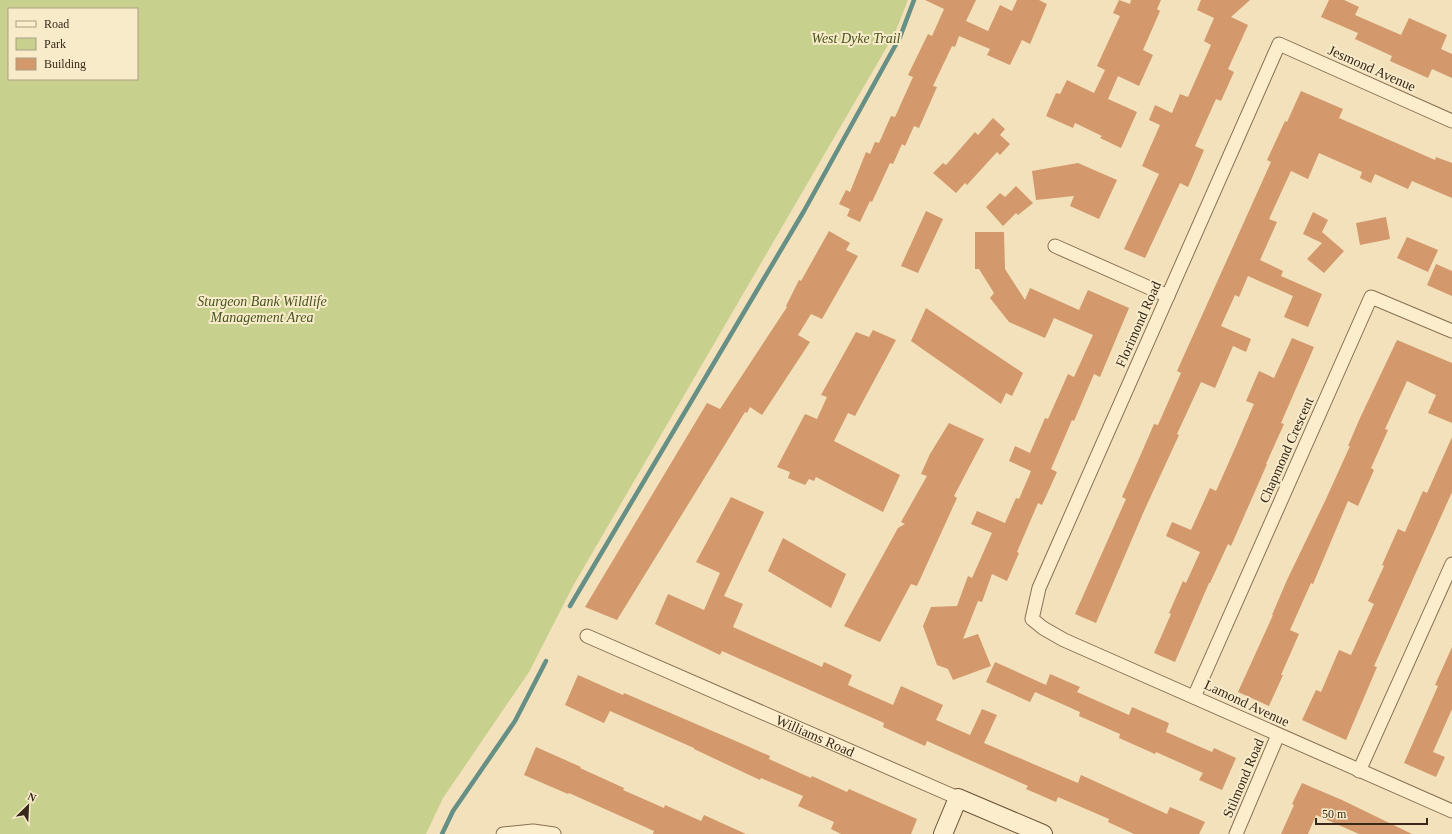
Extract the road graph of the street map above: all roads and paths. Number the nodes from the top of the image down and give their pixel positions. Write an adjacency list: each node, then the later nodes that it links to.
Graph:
1 (1279, 44): 2 (street, Jesmond Avenue); 4 (street, Florimond Road)
2 (1452, 121)
3 (1055, 246): 4 (street)
4 (1168, 296): 7 (street, Florimond Road)
5 (1452, 331): 9 (street, Chapmond Crescent)
6 (1452, 564): 11 (street)
7 (1032, 619): 9 (street, Lamond Avenue)
8 (587, 636): 12 (street, Williams Road)
9 (1194, 697): 10 (street, Lamond Avenue)
10 (1278, 735): 11 (street, Lamond Avenue); 18 (street, Stilmond Road)
11 (1359, 771): 13 (street, Lamond Avenue)
12 (958, 798): 16 (street); 17 (street, Williams Road)
13 (1452, 811)
14 (503, 834): 15 (street)
15 (554, 834)
16 (943, 834)
17 (1043, 834)
18 (1236, 834)

